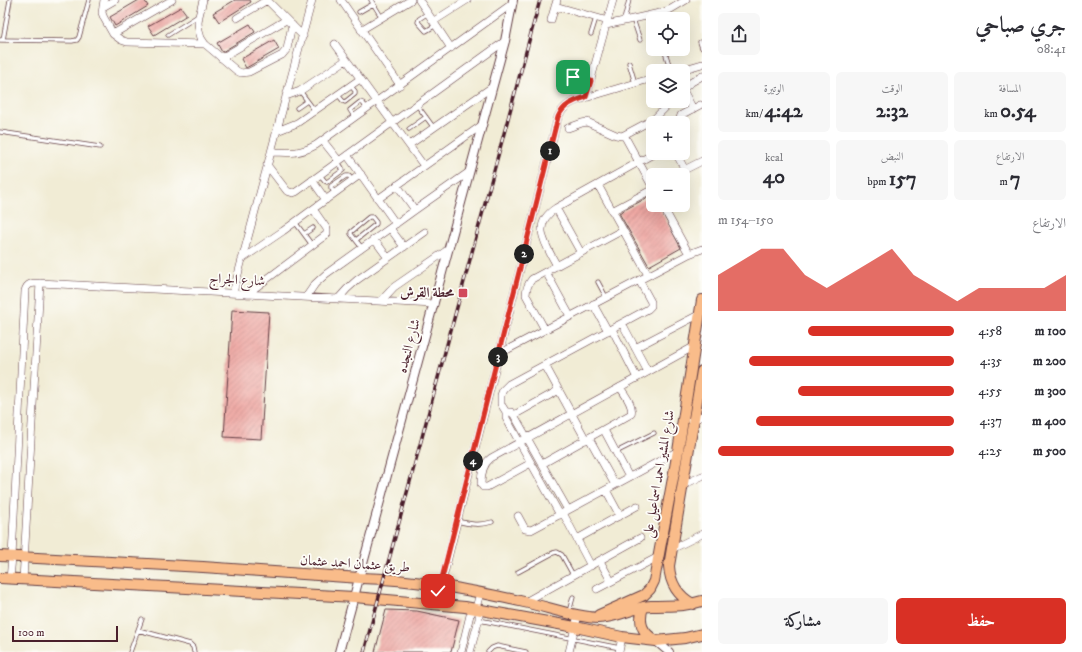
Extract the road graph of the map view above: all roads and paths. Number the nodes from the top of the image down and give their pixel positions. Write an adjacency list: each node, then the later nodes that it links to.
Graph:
1 (10, 0): 37 (lane)
2 (89, 0): 37 (lane)
3 (115, 0): 18 (street)
4 (172, 0): 33 (street)
5 (203, 0): 21 (street)
6 (267, 0): 22 (street); 26 (street)
7 (312, 0): 36 (street)
8 (411, 0): 23 (street)
9 (419, 0): 20 (street)
10 (466, 0): 29 (street)
11 (614, 0): 30 (street)
12 (629, 0): 28 (lane)
13 (685, 0): 25 (street)
14 (343, 1): 32 (street)
15 (513, 1): 39 (street, شارع النجده); 43 (street)
16 (372, 2): 19 (lane); 23 (lane)
17 (556, 3): 24 (street); 27 (street)
18 (103, 4): 33 (street)
19 (359, 12)
20 (428, 13): 29 (street); 29 (lane)
21 (199, 16): 35 (lane); 41 (street)
22 (237, 18)
23 (382, 18): 32 (street)
24 (596, 18): 30 (street); 34 (lane)
25 (633, 19): 28 (street); 38 (lane)
26 (286, 20): 31 (street); 45 (street)
27 (551, 20)
28 (624, 21): 30 (street)
29 (435, 23): 43 (street)
30 (607, 23): 54 (street)
31 (292, 25): 36 (street); 45 (street)
32 (361, 30): 57 (street)
33 (113, 34): 41 (street)
34 (591, 34)
35 (168, 35)
36 (303, 36): 60 (street)
37 (2, 40)
38 (640, 40)
39 (504, 41): 58 (street, شارع النجده); 64 (street)
40 (700, 42): 44 (lane)
41 (205, 44): 45 (street)
42 (335, 44): 46 (street)
43 (452, 48): 57 (street)
44 (702, 48)
45 (221, 58)
46 (346, 60): 52 (street); 59 (street)
47 (629, 63): 55 (lane)
48 (702, 64): 49 (street)
49 (690, 68)
50 (702, 76): 56 (street)
51 (573, 77): 54 (lane)
52 (360, 78): 63 (street); 70 (street)
53 (646, 80): 55 (street)
54 (591, 81): 61 (street)
55 (635, 83): 61 (street)
56 (690, 83)
57 (400, 85): 63 (street)
58 (492, 87): 74 (street, شارع النجده); 75 (street)
59 (300, 91): 60 (street); 62 (lane)
60 (286, 96): 78 (street)
61 (586, 97): 146 (street)
62 (307, 101): 67 (lane); 70 (lane)
63 (377, 102): 73 (street); 81 (street)
64 (417, 105): 72 (lane); 73 (street)
65 (690, 105): 69 (street)
66 (700, 105): 69 (street)
67 (297, 108)
68 (665, 108): 80 (street)
69 (692, 109): 71 (street)
70 (315, 111): 78 (street)
71 (681, 116)
72 (426, 117): 75 (lane); 77 (lane)
73 (392, 123): 82 (street); 85 (street)
74 (482, 125): 91 (street); 93 (street, شارع النجده)
75 (434, 128): 82 (street)
76 (568, 128): 80 (street)
77 (409, 129)
78 (277, 131): 84 (street)
79 (0, 132): 83 (lane)
80 (624, 135): 89 (street)
81 (323, 141): 84 (street); 88 (street)
82 (409, 145): 91 (street)
83 (100, 147)
84 (271, 152): 90 (street)
85 (347, 155): 88 (street); 94 (street)
86 (646, 158): 89 (street)
87 (702, 161): 92 (street)
88 (338, 162): 96 (street)
89 (639, 162): 95 (street); 98 (street)
90 (268, 165): 96 (street); 123 (street)
91 (424, 166): 97 (street)
92 (689, 168)
93 (469, 172): 104 (street); 118 (street, شارع النجده)
94 (361, 174): 100 (street); 101 (street)
95 (646, 174)
96 (312, 180): 101 (street)
97 (397, 185): 100 (street); 104 (street)
98 (598, 185): 102 (street); 105 (street)
99 (646, 191): 105 (street)
100 (378, 199): 108 (street)
101 (326, 200): 103 (street)
102 (556, 208): 120 (street); 124 (street)
103 (313, 209): 107 (street); 115 (street)
104 (415, 210): 108 (street)
105 (612, 211): 110 (street)
106 (666, 212): 121 (street)
107 (295, 222): 112 (lane); 123 (street)
108 (393, 226): 113 (street); 116 (street)
109 (313, 228): 112 (lane)
110 (623, 230): 120 (street); 126 (street)
111 (425, 232): 116 (street)
112 (304, 234): 115 (lane)
113 (374, 239): 117 (street); 122 (street)
114 (356, 240): 114 (lane); 117 (lane)
115 (312, 246): 131 (street)
116 (404, 247): 122 (street)
117 (362, 248): 132 (street)
118 (448, 249): 136 (street); 137 (street, شارع النجده)
119 (702, 249): 121 (street)
120 (580, 253): 124 (street)
121 (689, 254): 126 (street)
122 (388, 258): 134 (street)
123 (242, 259): 130 (street)
124 (557, 266): 125 (street)
125 (546, 272): 140 (street); 142 (street)
126 (648, 275): 127 (street)
127 (639, 280): 133 (street); 141 (street)
128 (598, 282): 133 (lane)
129 (40, 283): 130 (street, شارع الجراج); 163 (street); 164 (street)
130 (233, 293): 131 (street, شارع الجراج)
131 (247, 294): 132 (street, شارع الجراج)
132 (306, 297): 134 (street, شارع الجراج)
133 (606, 297): 138 (street)
134 (338, 299): 136 (street, شارع الجراج)
135 (702, 300): 139 (main road, شارع المشير احمد اسماعيل على)
136 (381, 302): 137 (street, شارع الجراج)
137 (434, 304): 195 (street, شارع النجده)
138 (593, 304): 140 (street); 143 (street)
139 (700, 314): 144 (main road, شارع المشير احمد اسماعيل على); 145 (street)
140 (570, 316): 142 (street)
141 (622, 323): 143 (street); 145 (street)
142 (545, 330): 146 (street)
143 (610, 330): 147 (street); 150 (street)
144 (694, 346): 149 (street); 157 (main road, شارع المشير احمد اسماعيل على)
145 (635, 348): 149 (street)
146 (499, 354): 169 (street)
147 (545, 365): 152 (street); 153 (street)
148 (702, 370): 156 (main road, شارع المشير احمد اسماعيل على)
149 (648, 372): 150 (street)
150 (637, 378): 151 (street)
151 (620, 387): 154 (street); 158 (street)
152 (559, 390): 154 (street); 155 (street)
153 (506, 412): 155 (street); 162 (street)
154 (571, 414): 160 (street); 161 (street)
155 (514, 415): 160 (street)
156 (698, 418): 157 (street); 174 (main road, شارع المشير احمد اسماعيل على)
157 (683, 423): 165 (main road, شارع المشير احمد اسماعيل على)
158 (604, 430): 161 (street); 166 (street)
159 (654, 432): 166 (lane)
160 (527, 438): 162 (street); 168 (street)
161 (588, 439): 168 (street); 173 (street)
162 (520, 442): 167 (street); 170 (street)
163 (17, 450): 164 (street); 187 (street)
164 (31, 451): 189 (street)
165 (678, 451): 172 (street); 188 (main road, شارع المشير احمد اسماعيل على)
166 (616, 452): 172 (street)
167 (531, 463): 170 (street); 177 (street)
168 (542, 464): 177 (street)
169 (472, 465): 170 (street); 180 (street)
170 (484, 468)
171 (702, 476): 174 (street)
172 (630, 477): 173 (street)
173 (615, 485): 175 (street)
174 (683, 485): 185 (main road, شارع المشير احمد اسماعيل على)
175 (606, 490): 177 (street); 179 (street)
176 (637, 506): 179 (street)
177 (564, 513): 178 (street); 184 (street)
178 (518, 516)
179 (620, 516): 184 (street)
180 (457, 521): 181 (lane); 198 (street)
181 (492, 522)
182 (702, 534): 185 (street)
183 (640, 538): 190 (street)
184 (577, 539): 191 (street)
185 (672, 549): 204 (main road, شارع المشير احمد اسماعيل على)
186 (0, 556): 187 (main road, طريق عثمان احمد عثمان)
187 (12, 557): 189 (main road, طريق عثمان احمد عثمان); 194 (street)
188 (658, 557): 197 (street); 209 (main road, شارع المشير احمد اسماعيل على)
189 (25, 558): 195 (main road, طريق عثمان احمد عثمان); 196 (street)
190 (600, 561): 191 (street); 197 (street)
191 (591, 566): 193 (street)
192 (518, 572): 193 (lane)
193 (574, 575): 203 (street)
194 (5, 578): 196 (main road)
195 (360, 578): 198 (main road, طريق عثمان احمد عثمان); 201 (street, شارع النجده)
196 (23, 580): 201 (main road)
197 (611, 581): 199 (street)
198 (436, 585): 200 (main road, طريق عثمان احمد عثمان); 205 (main road)
199 (597, 589)
200 (480, 593): 203 (main road, طريق عثمان احمد عثمان); 207 (street)
201 (354, 597): 205 (main road); 221 (street, شارع النجده)
202 (572, 597): 208 (lane)
203 (524, 602): 208 (main road, طريق عثمان احمد عثمان)
204 (698, 602): 206 (main road, طريق عثمان احمد عثمان)
205 (465, 607): 207 (main road)
206 (644, 607): 209 (main road, طريق عثمان احمد عثمان); 217 (main road)
207 (476, 608): 211 (street); 212 (main road); 222 (street)
208 (573, 614): 209 (main road, طريق عثمان احمد عثمان); 212 (street)
209 (593, 618)
210 (142, 619): 213 (lane)
211 (479, 620): 216 (lane); 223 (street)
212 (575, 627): 215 (main road); 216 (street)
213 (138, 630): 219 (lane); 220 (lane)
214 (702, 634): 217 (main road)
215 (622, 637): 217 (main road); 218 (street)
216 (572, 639): 218 (lane); 226 (street)
217 (656, 642): 227 (street)
218 (619, 650)
219 (130, 652)
220 (194, 652)
221 (339, 652)
222 (461, 652)
223 (470, 652)
224 (488, 652): 225 (lane)
225 (526, 652)
226 (569, 652)
227 (669, 652)

